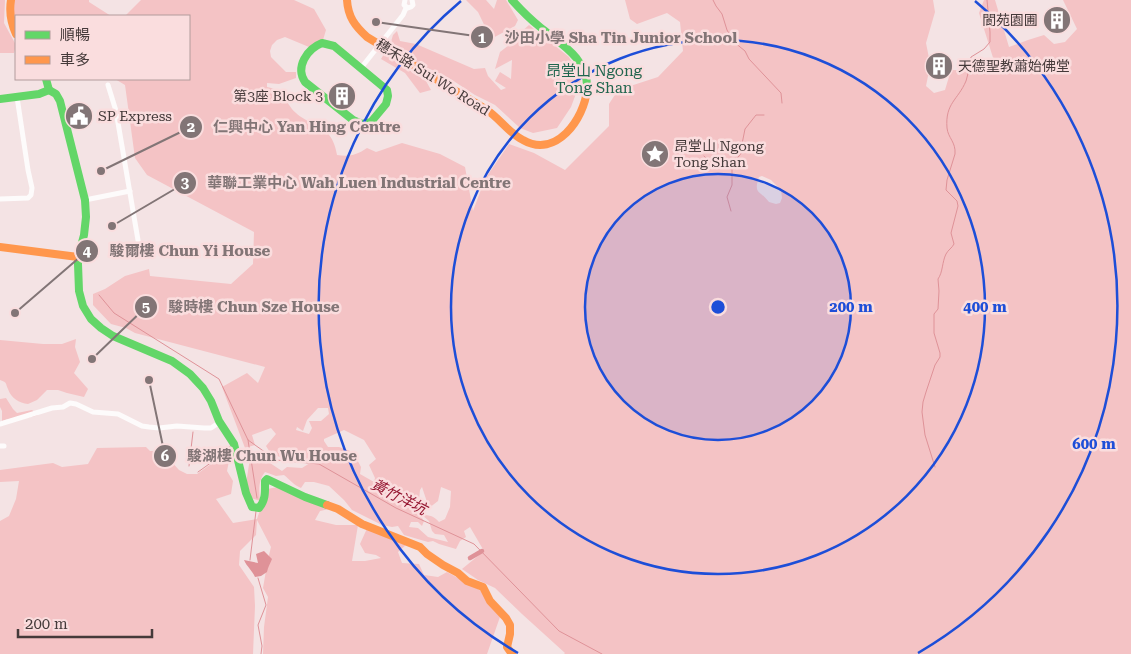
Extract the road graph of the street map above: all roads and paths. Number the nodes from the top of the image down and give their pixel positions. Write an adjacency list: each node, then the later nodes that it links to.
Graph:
1 (11, 0): 7 (street)
2 (347, 0): 8 (street, 穗禾路 Sui Wo Road)
3 (405, 0): 6 (street)
4 (412, 0): 6 (street)
5 (512, 0): 8 (street, 穗禾路 Sui Wo Road)
6 (406, 8): 8 (street)
7 (15, 31)
8 (379, 45): 9 (street)
9 (361, 68): 9 (street)
10 (46, 80): 12 (street)
11 (108, 85): 15 (street)
12 (49, 90): 13 (street); 17 (street)
13 (17, 97): 14 (street); 16 (street)
14 (0, 99)
15 (130, 191): 17 (street); 18 (street)
16 (0, 199)
17 (85, 200): 20 (street)
18 (139, 246)
19 (0, 247): 20 (street)
20 (78, 257): 21 (street)
21 (218, 421): 22 (street); 23 (street)
22 (0, 424)
23 (512, 654)

